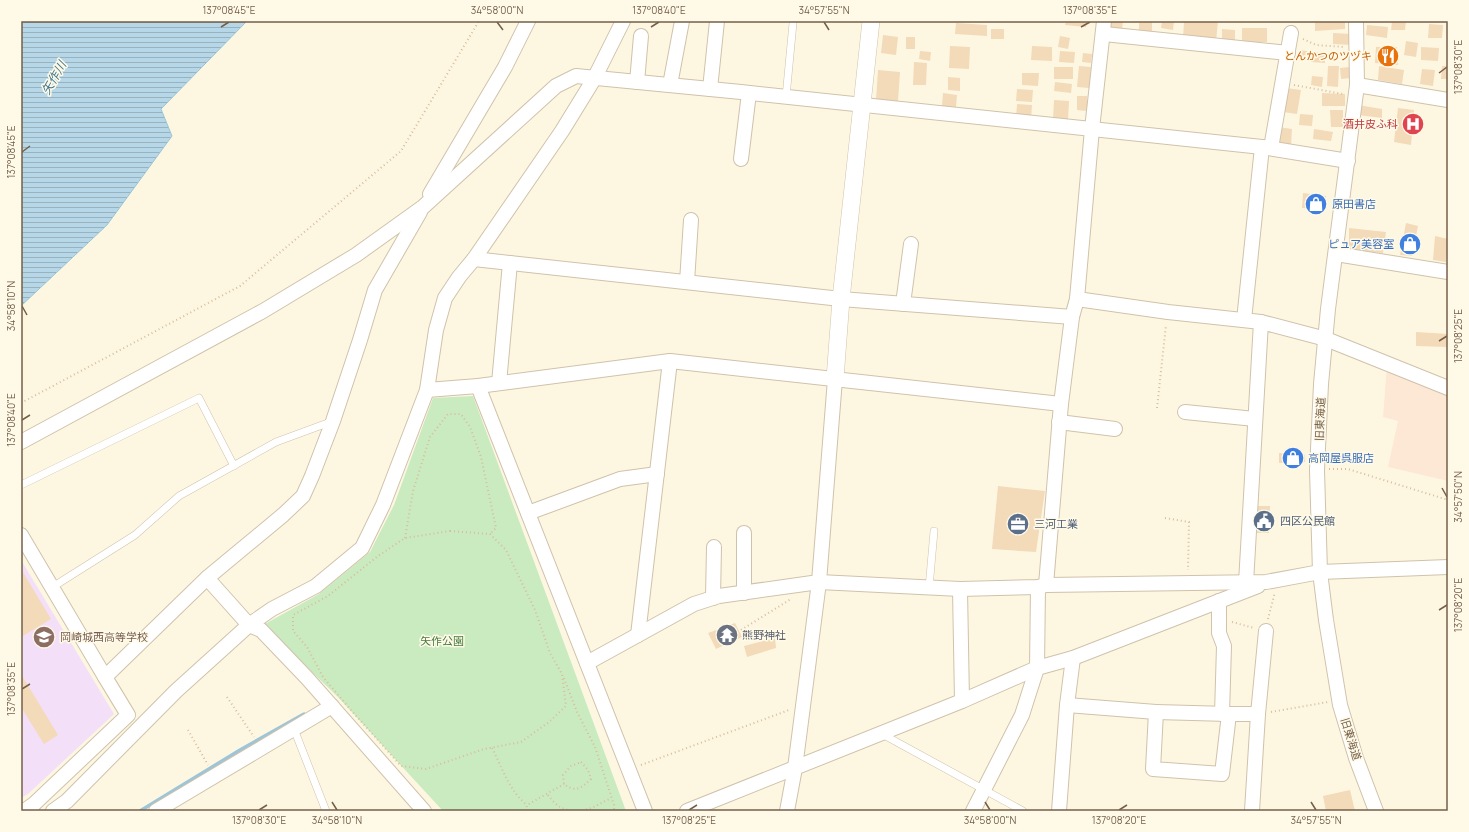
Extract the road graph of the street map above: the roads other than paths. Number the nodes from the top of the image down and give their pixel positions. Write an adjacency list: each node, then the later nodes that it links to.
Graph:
1 (528, 21): 25 (street)
2 (623, 21): 12 (street)
3 (682, 21): 14 (street)
4 (717, 21): 15 (street)
5 (871, 21): 20 (street)
6 (1356, 21): 16 (street, 旧東海道)
7 (792, 24): 18 (lane)
8 (1104, 27): 11 (street); 21 (street)
9 (1291, 33): 11 (street)
10 (641, 36): 13 (street)
11 (1288, 53): 22 (street)
12 (594, 79): 13 (street); 25 (street); 29 (street)
13 (637, 82): 14 (street)
14 (670, 85): 15 (street)
15 (710, 89): 17 (street)
16 (1356, 91): 19 (street); 24 (street, 旧東海道)
17 (749, 93): 18 (street); 23 (street)
18 (786, 97): 20 (street)
19 (1448, 100)
20 (863, 105): 21 (street); 33 (street)
21 (1092, 129): 22 (street); 34 (street)
22 (1266, 148): 24 (street); 37 (street)
23 (741, 158)
24 (1348, 161): 28 (street, 旧東海道)
25 (423, 207): 49 (street); 52 (street)
26 (691, 220): 32 (street)
27 (911, 244): 35 (street)
28 (1336, 254): 31 (street); 39 (street, 旧東海道)
29 (474, 259): 30 (street); 45 (street)
30 (510, 263): 32 (street); 42 (street)
31 (1448, 272)
32 (687, 282): 33 (street)
33 (841, 299): 35 (street); 41 (street)
34 (1077, 299): 36 (street); 37 (street)
35 (903, 304): 36 (street)
36 (1072, 316): 46 (street)
37 (1244, 320): 38 (street)
38 (1261, 322): 39 (street); 48 (street)
39 (1326, 339): 44 (street); 62 (street, 旧東海道)
40 (670, 361): 41 (street); 42 (street); 54 (street)
41 (835, 379): 46 (street); 65 (street)
42 (499, 383): 43 (street)
43 (478, 386): 45 (street); 56 (street)
44 (1448, 388)
45 (427, 390): 74 (street)
46 (1061, 404): 50 (street)
47 (1185, 412): 48 (street)
48 (1255, 419): 66 (street)
49 (333, 421): 53 (lane); 63 (street)
50 (1059, 422): 51 (street); 67 (street)
51 (1115, 429)
52 (21, 442)
53 (234, 466): 55 (lane); 68 (lane)
54 (657, 474): 56 (street); 76 (street)
55 (21, 485)
56 (528, 513): 78 (street)
57 (934, 531): 69 (lane)
58 (744, 533): 71 (street)
59 (21, 535): 68 (street)
60 (714, 547): 72 (street)
61 (1448, 567): 62 (street)
62 (1320, 572): 64 (street); 104 (street, 旧東海道)
63 (207, 578): 74 (street); 80 (street)
64 (1272, 581): 66 (street); 73 (street)
65 (820, 582): 69 (street); 71 (street); 89 (street)
66 (1246, 583): 67 (street)
67 (1042, 586): 70 (street); 79 (street)
68 (51, 588): 80 (street)
69 (929, 588): 70 (street)
70 (960, 589): 81 (street)
71 (744, 592): 72 (street)
72 (713, 598): 76 (street)
73 (1219, 601): 77 (street); 85 (street)
74 (249, 625): 83 (street); 93 (street)
75 (1266, 631): 86 (street)
76 (638, 635): 78 (street)
77 (1073, 658): 79 (street); 82 (street)
78 (587, 663): 97 (street)
79 (1037, 668): 81 (street); 90 (street)
80 (105, 677): 92 (street)
81 (962, 701): 88 (street)
82 (1067, 705): 84 (street); 102 (street)
83 (332, 706): 87 (street); 96 (street)
84 (1156, 712): 85 (street); 85 (street)
85 (1226, 714): 86 (street)
86 (1258, 714): 103 (street)
87 (294, 729): 91 (street); 95 (lane)
88 (881, 734): 89 (street); 90 (lane)
89 (795, 768): 98 (street); 99 (street)
90 (984, 790): 100 (street); 101 (lane)
91 (176, 806): 94 (street)
92 (24, 811)
93 (53, 811)
94 (156, 811)
95 (326, 811)
96 (424, 811)
97 (645, 811)
98 (687, 811)
99 (787, 811)
100 (973, 811)
101 (1023, 811)
102 (1059, 811)
103 (1252, 811)
104 (1376, 811)

